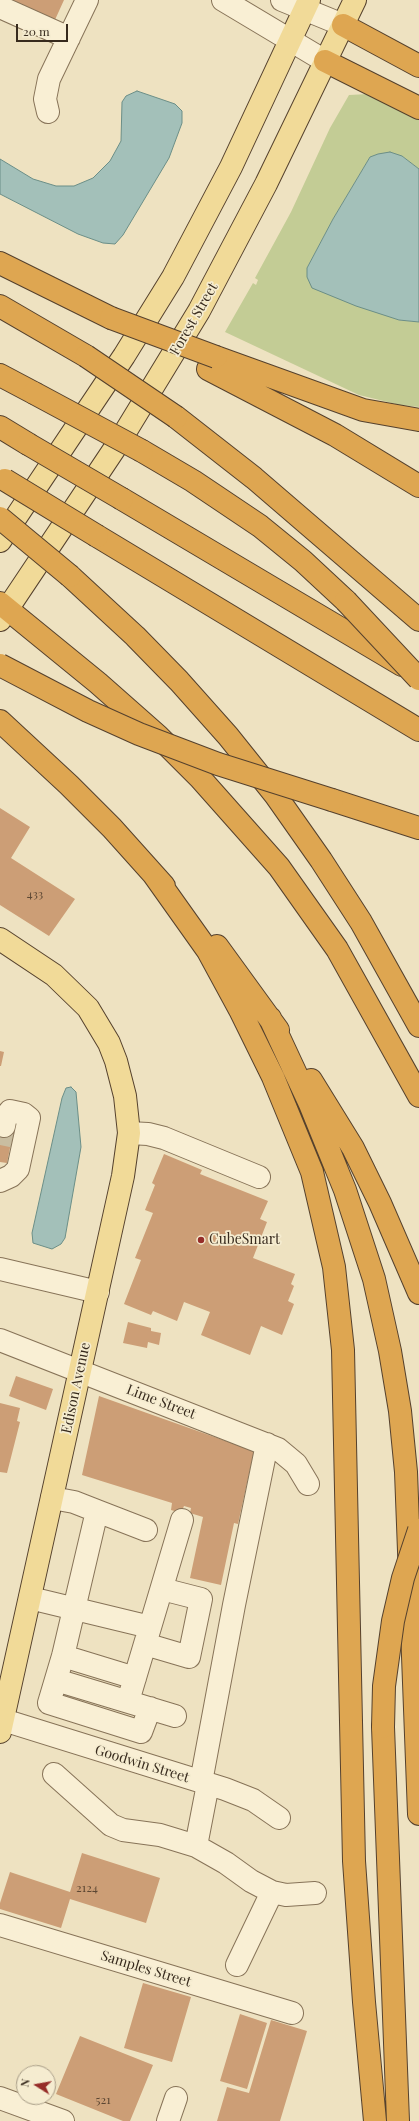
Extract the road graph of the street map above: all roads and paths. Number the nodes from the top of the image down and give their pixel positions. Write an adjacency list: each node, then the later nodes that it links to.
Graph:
1 (87, 0): 8 (street)
2 (223, 0): 9 (street)
3 (282, 0): 5 (street)
4 (355, 0): 7 (main road, Forest Street)
5 (307, 4): 7 (street); 9 (main road)
6 (0, 7): 8 (street)
7 (343, 25): 10 (main road, Forest Street); 11 (highway)
8 (69, 38): 13 (street)
9 (290, 40): 10 (street); 23 (main road)
10 (326, 61): 12 (highway); 24 (main road, Forest Street)
11 (419, 66)
12 (419, 108)
13 (48, 112)
14 (0, 264): 16 (highway, bridge)
15 (0, 306): 25 (highway, bridge)
16 (212, 363): 18 (highway); 21 (highway)
17 (0, 375): 28 (highway, bridge)
18 (419, 420)
19 (0, 427): 27 (highway, bridge)
20 (2, 479): 30 (highway, bridge)
21 (419, 486)
22 (0, 518): 35 (highway, bridge)
23 (0, 541)
24 (2, 611): 36 (highway)
25 (419, 620)
26 (0, 665): 31 (highway, bridge)
27 (419, 675)
28 (419, 679)
29 (0, 721): 32 (highway)
30 (419, 730)
31 (419, 828)
32 (154, 874): 34 (highway); 78 (highway)
33 (0, 939): 38 (main road, Edison Avenue)
34 (270, 1018): 43 (highway); 66 (highway)
35 (419, 1026)
36 (419, 1096)
37 (4, 1126): 40 (street)
38 (128, 1133): 39 (street); 42 (main road, Edison Avenue)
39 (259, 1177)
40 (0, 1181)
41 (0, 1269): 42 (street)
42 (98, 1292): 45 (main road, Edison Avenue)
43 (419, 1293)
44 (0, 1340): 45 (street, Lime Street)
45 (80, 1371): 46 (street, Lime Street); 48 (main road, Edison Avenue)
46 (267, 1444): 47 (street, Lime Street); 65 (street)
47 (308, 1484)
48 (52, 1498): 49 (street); 54 (main road, Edison Avenue)
49 (97, 1511): 51 (street); 55 (street)
50 (182, 1520): 53 (street)
51 (146, 1530)
52 (419, 1530): 79 (highway, bridge)
53 (162, 1589): 56 (street); 56 (street)
54 (30, 1598): 55 (street); 63 (main road, Edison Avenue)
55 (75, 1609): 56 (street); 57 (street)
56 (148, 1636): 58 (street)
57 (63, 1656): 58 (street); 59 (street)
58 (135, 1678): 60 (street)
59 (56, 1680): 60 (street); 61 (street)
60 (128, 1701): 61 (street)
61 (150, 1708): 62 (street)
62 (176, 1716)
63 (1, 1724): 65 (street, Goodwin Street)
64 (54, 1774): 68 (street)
65 (205, 1783): 67 (street, Goodwin Street); 68 (street)
66 (419, 1814)
67 (279, 1818)
68 (196, 1846): 69 (street)
69 (272, 1892): 70 (street); 72 (street)
70 (315, 1893)
71 (0, 1925): 73 (street, Samples Street)
72 (237, 1965)
73 (292, 2013)
74 (0, 2098): 76 (street)
75 (176, 2098): 77 (street)
76 (64, 2121)
77 (168, 2121)
78 (375, 2121)
79 (398, 2121)

